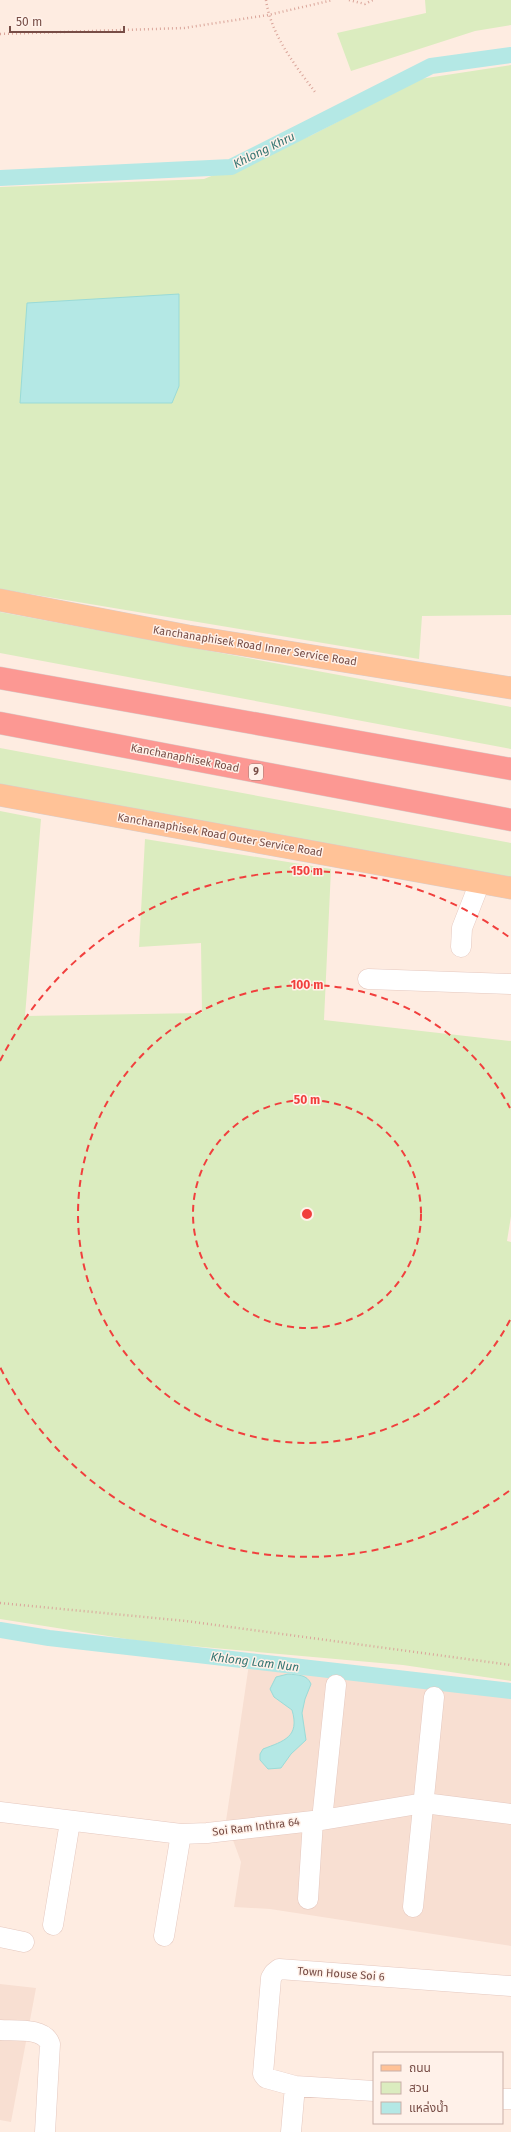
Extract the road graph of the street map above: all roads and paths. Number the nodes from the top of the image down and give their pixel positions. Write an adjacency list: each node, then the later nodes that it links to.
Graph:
1 (266, 0): 5 (path)
2 (333, 0): 5 (path)
3 (349, 0): 4 (path)
4 (373, 0)
5 (268, 15): 6 (path); 7 (path)
6 (0, 34)
7 (315, 92)
8 (0, 600): 10 (main road, Kanchanaphisek Road Inner Service Road)
9 (0, 678): 12 (highway)
10 (511, 688)
11 (0, 723): 14 (highway, Kanchanaphisek Road / 9)
12 (511, 769)
13 (0, 795): 15 (main road, Kanchanaphisek Road Outer Service Road)
14 (511, 820)
15 (480, 882): 16 (main road, Kanchanaphisek Road Outer Service Road); 17 (street)
16 (511, 888)
17 (461, 947)
18 (368, 979): 19 (street)
19 (511, 984)
20 (0, 1603): 21 (path)
21 (511, 1665)
22 (336, 1685): 27 (street)
23 (434, 1697): 24 (street)
24 (424, 1803): 26 (street, Soi Ram Inthra 64); 27 (street, Soi Ram Inthra 64); 31 (street)
25 (0, 1812): 28 (street, Soi Ram Inthra 64)
26 (511, 1814)
27 (317, 1820): 29 (street, Soi Ram Inthra 64); 30 (street)
28 (70, 1822): 29 (street, Soi Ram Inthra 64); 32 (street)
29 (181, 1834): 33 (street)
30 (308, 1899)
31 (413, 1907)
32 (53, 1925)
33 (164, 1936)
34 (0, 1937): 35 (street)
35 (24, 1942)
36 (511, 1986): 38 (street, Town House Soi 6)
37 (0, 2030): 40 (street)
38 (295, 2086): 39 (street); 42 (street)
39 (373, 2091)
40 (45, 2132): 41 (street)
41 (50, 2132)
42 (291, 2132)

